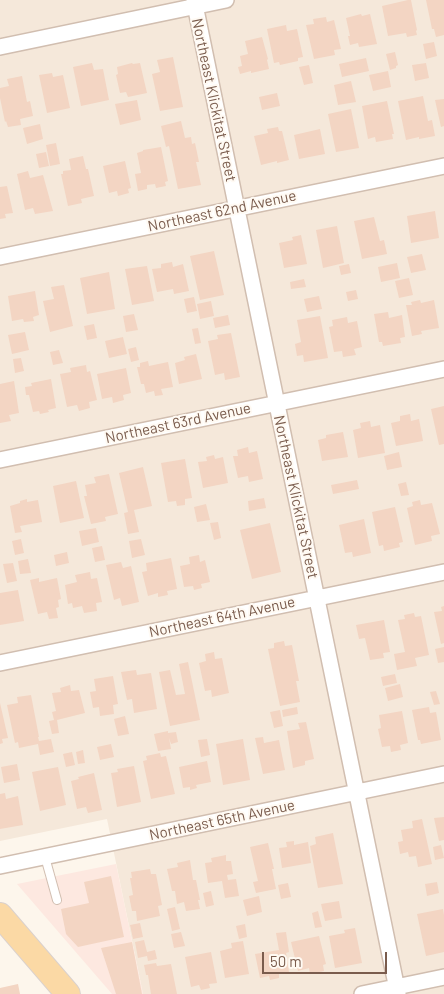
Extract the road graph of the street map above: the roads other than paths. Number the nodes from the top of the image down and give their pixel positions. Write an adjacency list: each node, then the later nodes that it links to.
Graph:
1 (226, 0): 2 (street)
2 (194, 3): 3 (street); 5 (street, Northeast Klickitat Street)
3 (0, 47)
4 (444, 166): 5 (street, Northeast 62nd Avenue)
5 (236, 208): 6 (street, Northeast 62nd Avenue); 8 (street, Northeast Klickitat Street)
6 (0, 257)
7 (444, 369): 8 (street, Northeast 63rd Avenue)
8 (277, 403): 9 (street, Northeast 63rd Avenue); 11 (street, Northeast Klickitat Street)
9 (0, 460)
10 (444, 572): 11 (street, Northeast 64th Avenue)
11 (317, 598): 12 (street, Northeast 64th Avenue); 14 (street, Northeast Klickitat Street)
12 (0, 662)
13 (444, 774): 14 (street, Northeast 65th Avenue)
14 (357, 792): 15 (street, Northeast 65th Avenue); 20 (street, Northeast Klickitat Street)
15 (45, 857): 16 (street, Northeast 65th Avenue); 17 (lane)
16 (0, 866)
17 (57, 900)
18 (0, 915): 21 (main road)
19 (444, 977): 20 (street)
20 (398, 991): 22 (street)
21 (68, 994)
22 (362, 994)

